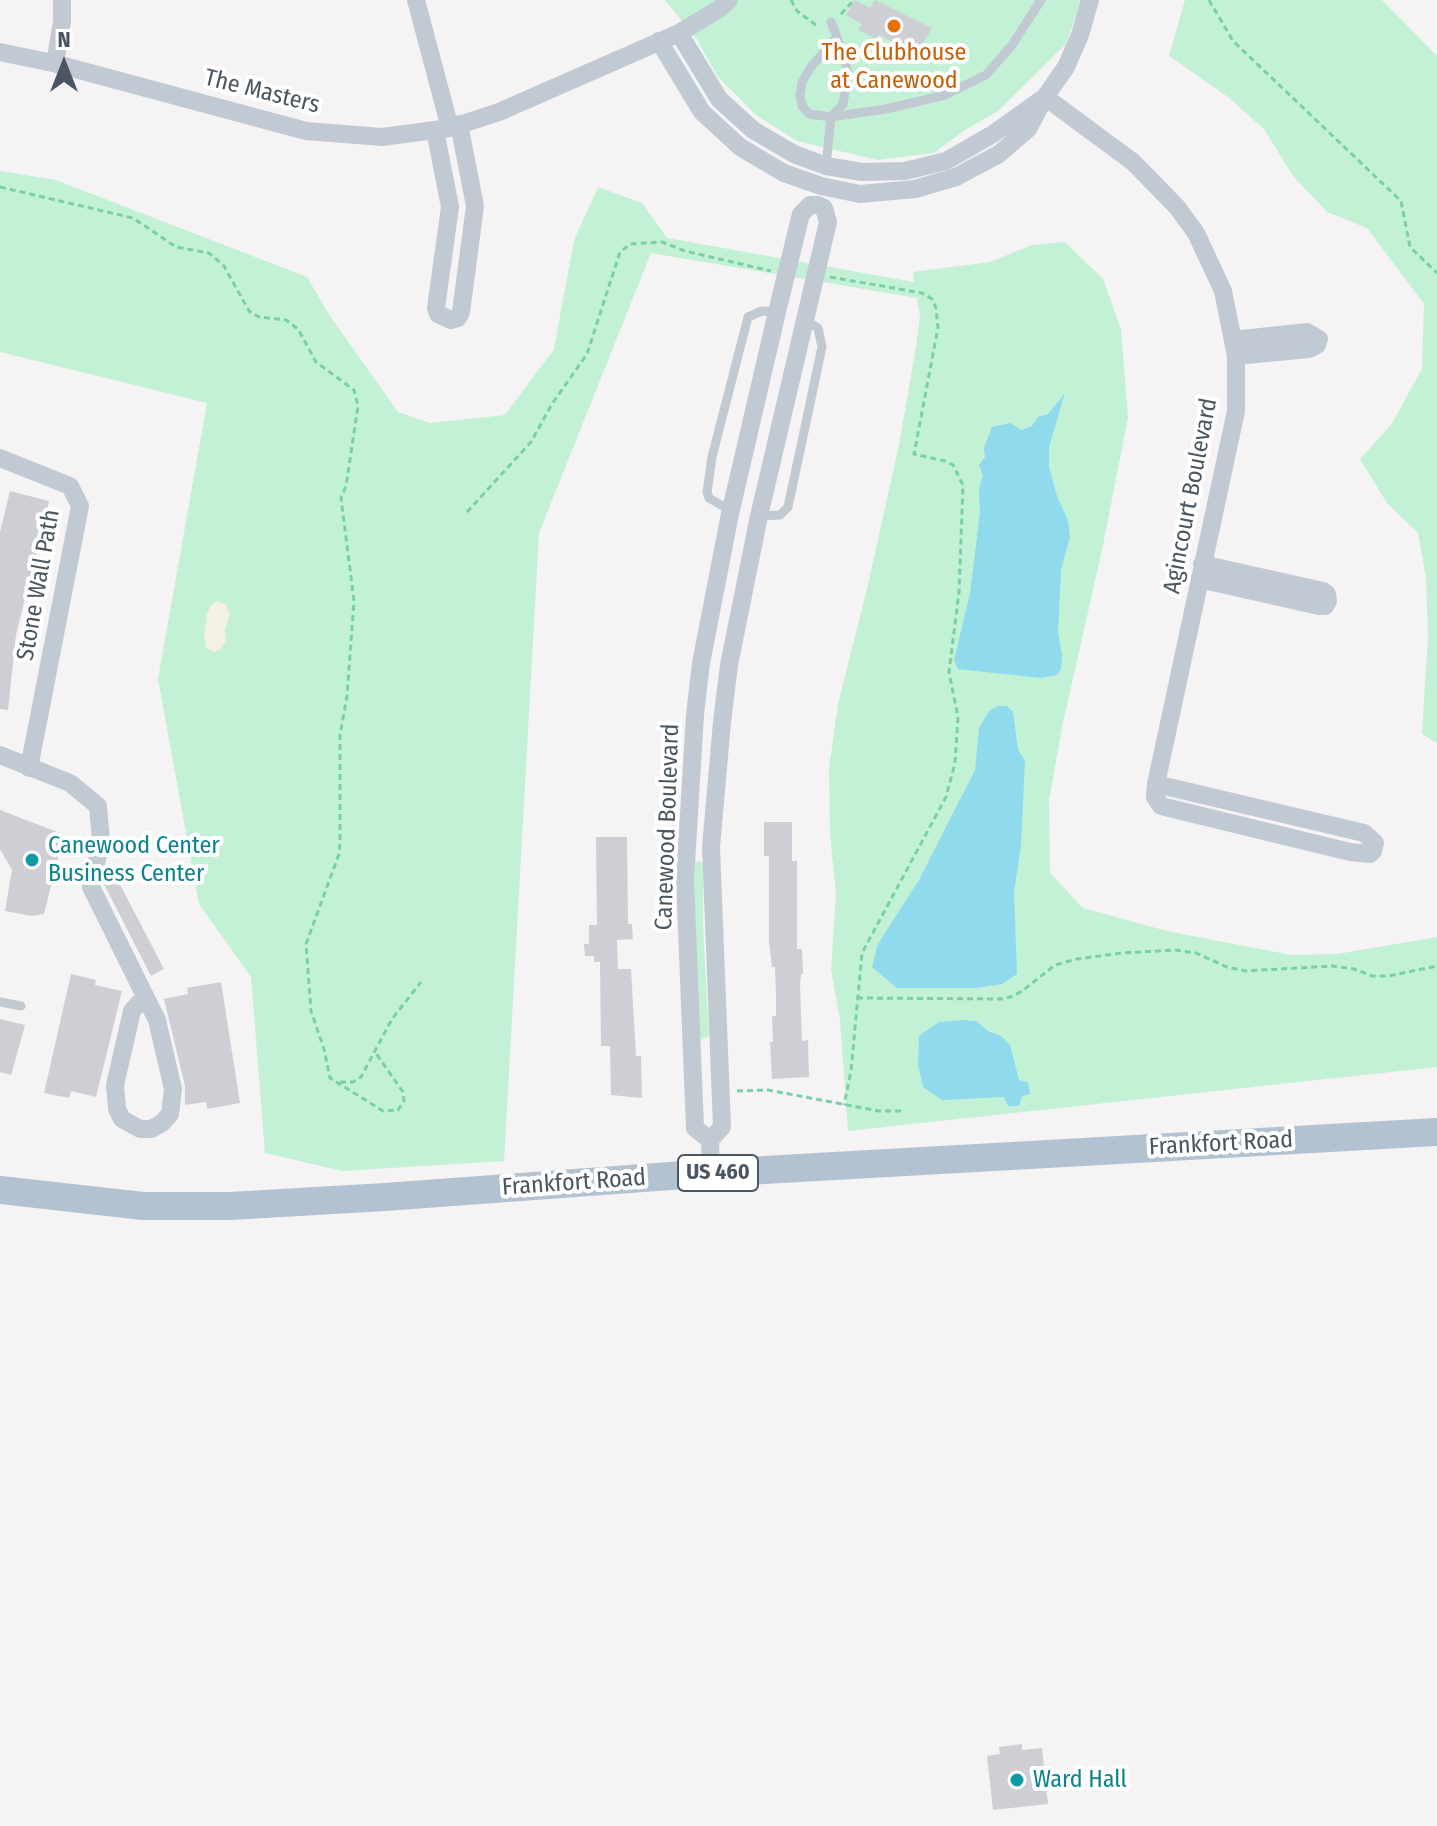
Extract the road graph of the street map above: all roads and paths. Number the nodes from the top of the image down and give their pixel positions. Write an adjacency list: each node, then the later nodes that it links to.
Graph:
1 (62, 0): 12 (street)
2 (416, 0): 15 (street)
3 (729, 0): 8 (street, The Masters)
4 (1041, 0): 14 (lane)
5 (1090, 0): 13 (street)
6 (1209, 0): 19 (path)
7 (831, 22): 9 (lane)
8 (679, 33): 10 (street, The Masters); 16 (street)
9 (837, 37): 14 (lane); 14 (lane)
10 (659, 41): 15 (street, The Masters); 18 (street)
11 (0, 52): 12 (street, The Masters)
12 (55, 63): 15 (street, The Masters)
13 (1045, 97): 16 (street); 18 (street); 28 (street, Agincourt Boulevard)
14 (831, 117): 16 (lane)
15 (448, 127): 15 (street)
16 (826, 166): 18 (street, Canewood Boulevard)
17 (0, 187): 39 (path)
18 (820, 196): 20 (street, Canewood Boulevard); 21 (street, Canewood Boulevard)
19 (1437, 273)
20 (815, 275): 23 (street, Canewood Boulevard); 34 (path)
21 (786, 276): 22 (street, Canewood Boulevard); 26 (path)
22 (777, 312): 23 (street); 25 (street, Canewood Boulevard); 25 (lane)
23 (804, 319): 27 (street, Canewood Boulevard); 27 (lane)
24 (0, 458): 30 (street, Stone Wall Path)
25 (731, 511): 44 (street, Canewood Boulevard)
26 (467, 512)
27 (759, 516): 40 (street, Canewood Boulevard)
28 (1201, 572): 28 (street); 31 (street, Agincourt Boulevard)
29 (0, 755): 30 (street)
30 (29, 768): 35 (street)
31 (1156, 784): 31 (street)
32 (1437, 966): 34 (path)
33 (421, 982): 38 (path)
34 (857, 998): 41 (path)
35 (147, 1000): 35 (street)
36 (0, 1002): 37 (lane)
37 (21, 1006)
38 (375, 1052): 39 (path); 39 (path)
39 (336, 1082)
40 (721, 1092): 41 (path); 44 (street, Canewood Boulevard)
41 (844, 1105): 42 (path)
42 (905, 1111)
43 (1437, 1132): 45 (main road, Frankfort Road / US 460)
44 (710, 1140): 45 (street, Canewood Boulevard)
45 (711, 1173): 46 (main road, Frankfort Road / US 460)
46 (0, 1190)

